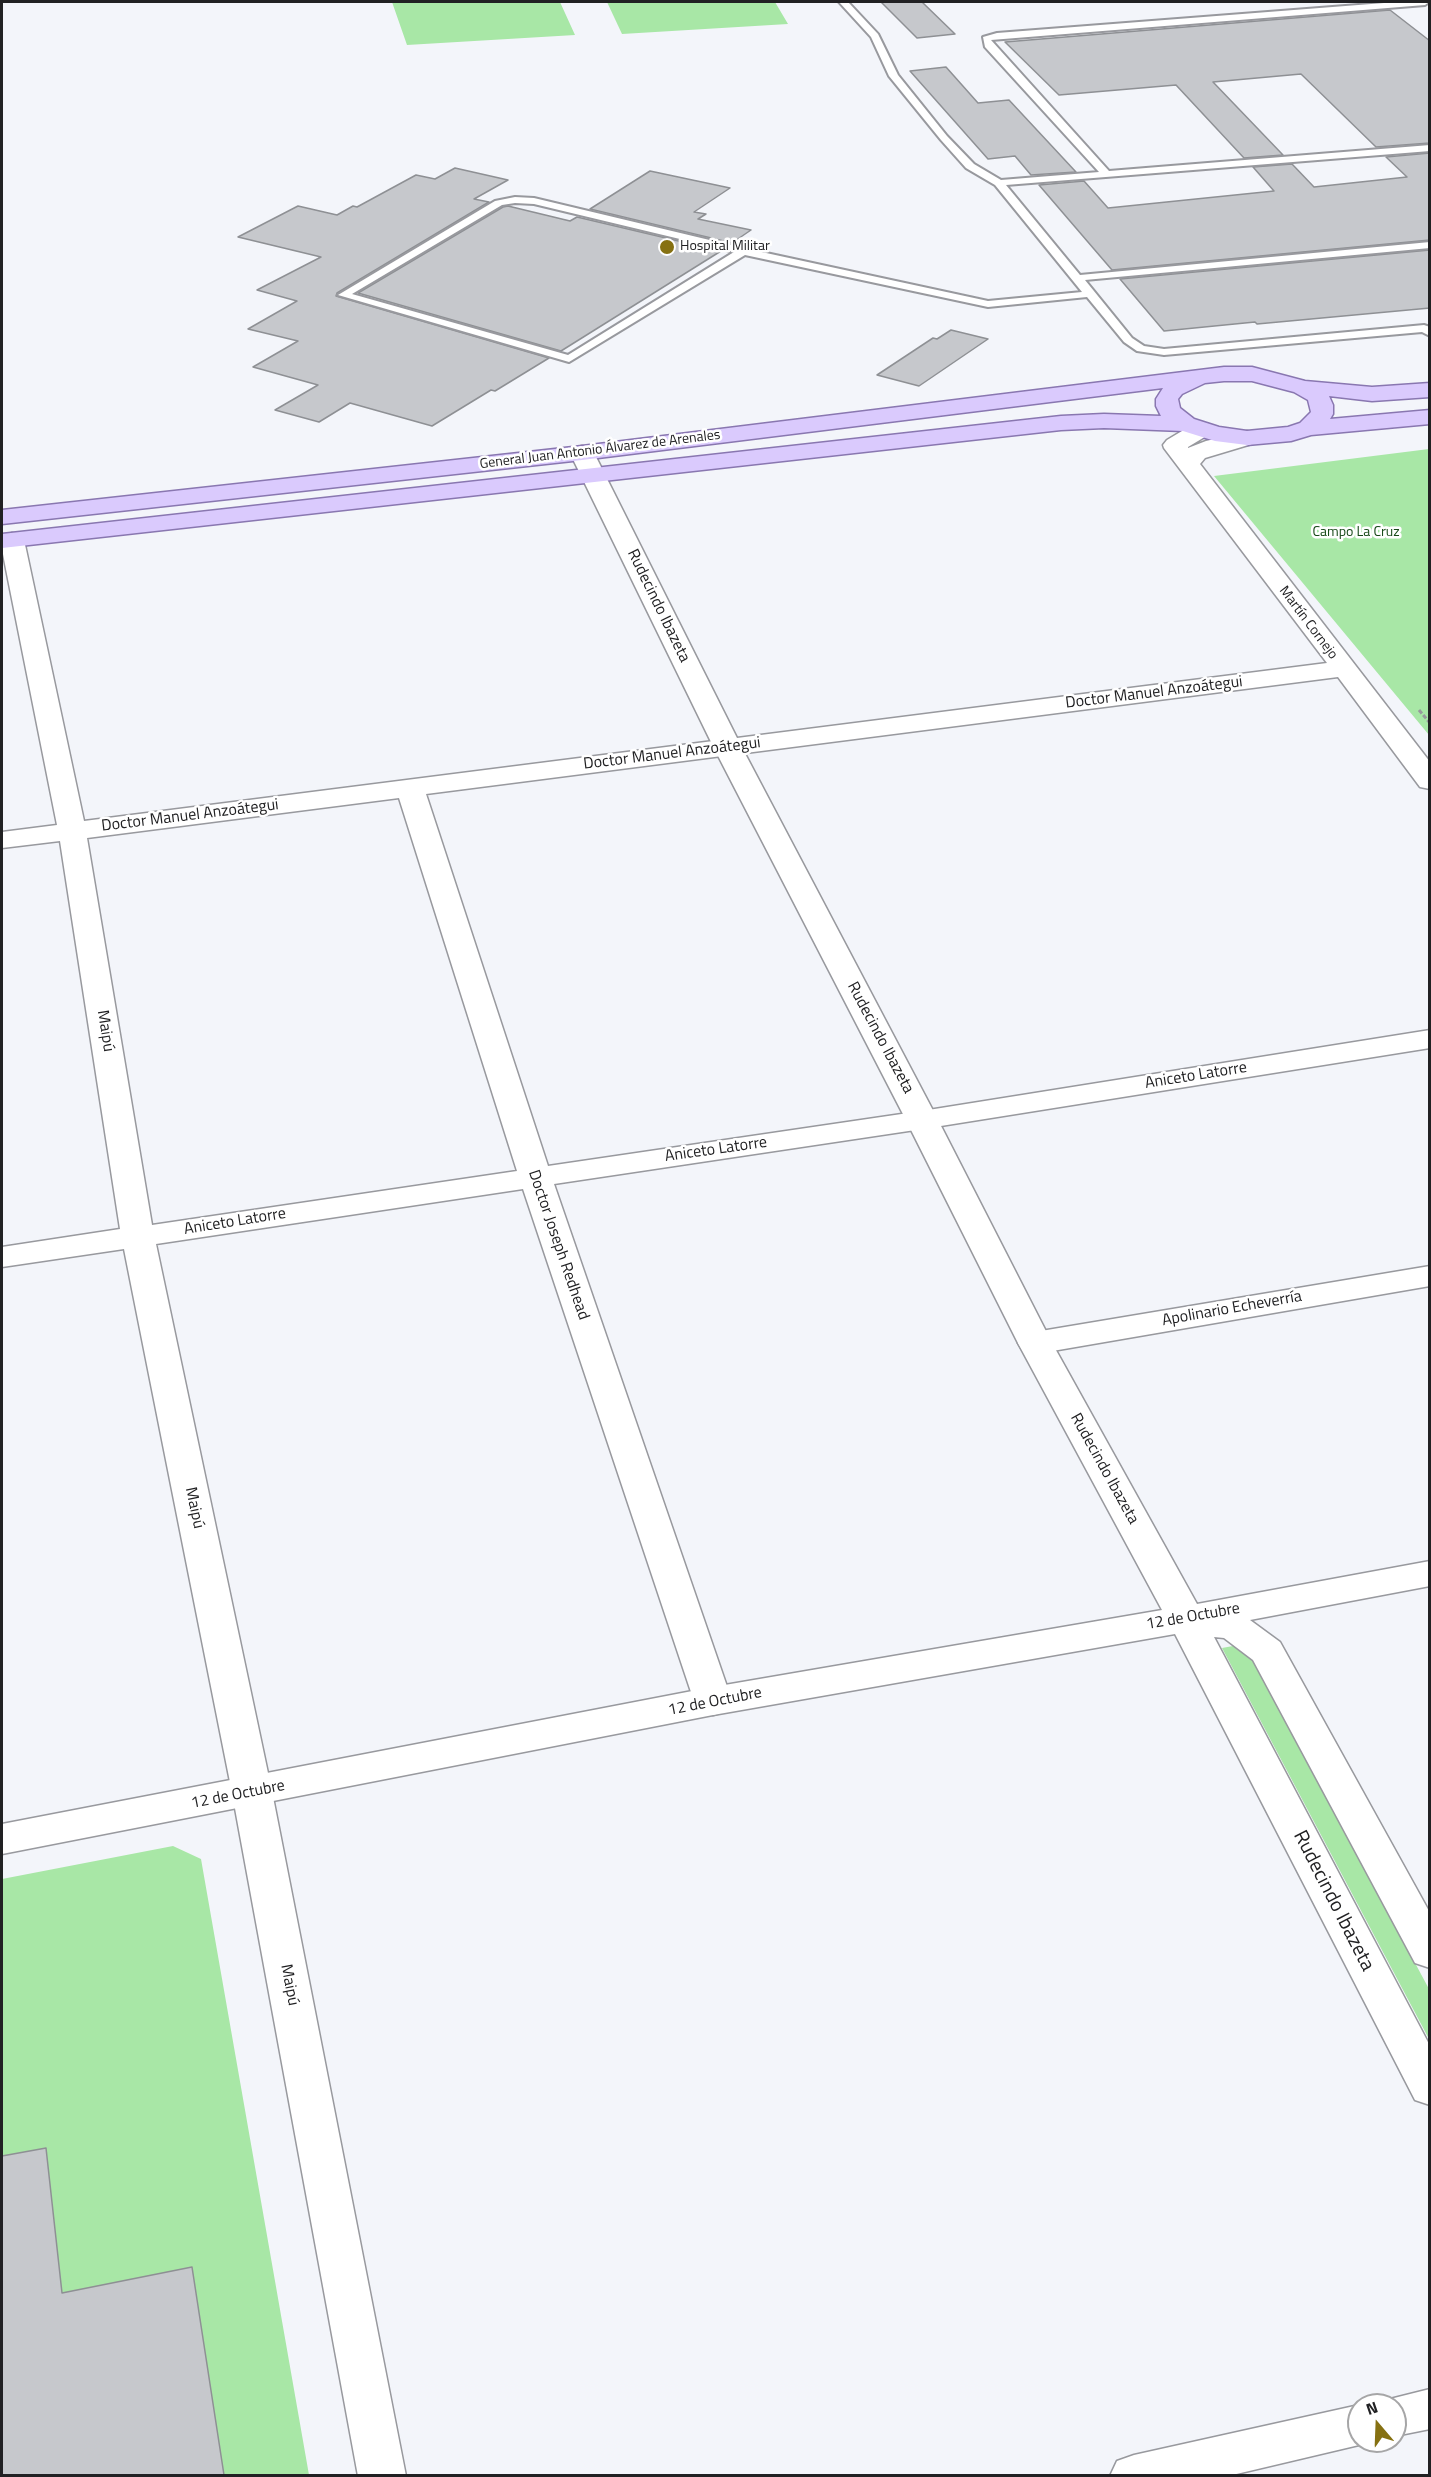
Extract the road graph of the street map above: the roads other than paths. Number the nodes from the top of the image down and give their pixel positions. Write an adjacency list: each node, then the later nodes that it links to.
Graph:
1 (843, 2): 6 (lane)
2 (1411, 2): 3 (lane); 5 (lane)
3 (1425, 2)
4 (1430, 148): 5 (lane)
5 (1106, 174): 6 (lane)
6 (999, 183): 9 (lane)
7 (1430, 245): 9 (lane)
8 (743, 251): 8 (lane); 10 (lane)
9 (1077, 279): 10 (lane)
10 (1090, 294): 11 (lane)
11 (1430, 333)
12 (1198, 378): 13 (main road, General Juan Antonio Álvarez de Arenales); 16 (main road, General Juan Antonio Álvarez de Arenales); 19 (main road, General Juan Antonio Álvarez de Arenales)
13 (1302, 387): 14 (main road, General Juan Antonio Álvarez de Arenales); 17 (main road, General Juan Antonio Álvarez de Arenales)
14 (1430, 390)
15 (1430, 417): 17 (main road, General Juan Antonio Álvarez de Arenales)
16 (1193, 427): 18 (main road, General Juan Antonio Álvarez de Arenales); 19 (main road, General Juan Antonio Álvarez de Arenales); 20 (street, Martín Cornejo)
17 (1308, 428): 18 (main road, General Juan Antonio Álvarez de Arenales)
18 (1247, 438): 20 (street)
19 (588, 464): 21 (main road, General Juan Antonio Álvarez de Arenales); 23 (street, Rudecindo Ibazeta)
20 (1188, 464): 22 (street, Martín Cornejo)
21 (5, 533): 26 (street, Maipú)
22 (1342, 669): 23 (street, Doctor Manuel Anzoátegui); 24 (street, Martín Cornejo)
23 (728, 747): 25 (street, Doctor Manuel Anzoátegui); 29 (street, Rudecindo Ibazeta)
24 (1430, 781)
25 (410, 788): 26 (street, Doctor Manuel Anzoátegui); 30 (street, Doctor Joseph Redhead)
26 (72, 831): 27 (street, Doctor Manuel Anzoátegui); 31 (street, Maipú)
27 (2, 840)
28 (1430, 1039): 29 (street, Aniceto Latorre)
29 (922, 1120): 30 (street, Aniceto Latorre); 34 (street, Rudecindo Ibazeta)
30 (535, 1176): 31 (street, Aniceto Latorre); 37 (street, Doctor Joseph Redhead)
31 (138, 1237): 32 (street, Aniceto Latorre); 38 (street, Maipú)
32 (2, 1257)
33 (1430, 1276): 34 (street, Apolinario Echeverría)
34 (1035, 1343): 36 (street, Rudecindo Ibazeta)
35 (1430, 1573): 36 (street, 12 de Octubre)
36 (1186, 1619): 37 (street, 12 de Octubre); 40 (street); 41 (street, Rudecindo Ibazeta)
37 (712, 1701): 38 (street, 12 de Octubre)
38 (252, 1792): 39 (street, 12 de Octubre); 45 (street, Maipú)
39 (2, 1839)
40 (1430, 1952)
41 (1430, 2088)
42 (1430, 2409): 43 (street)
43 (1407, 2414)
44 (1347, 2428): 46 (street)
45 (382, 2475)
46 (1134, 2475)

